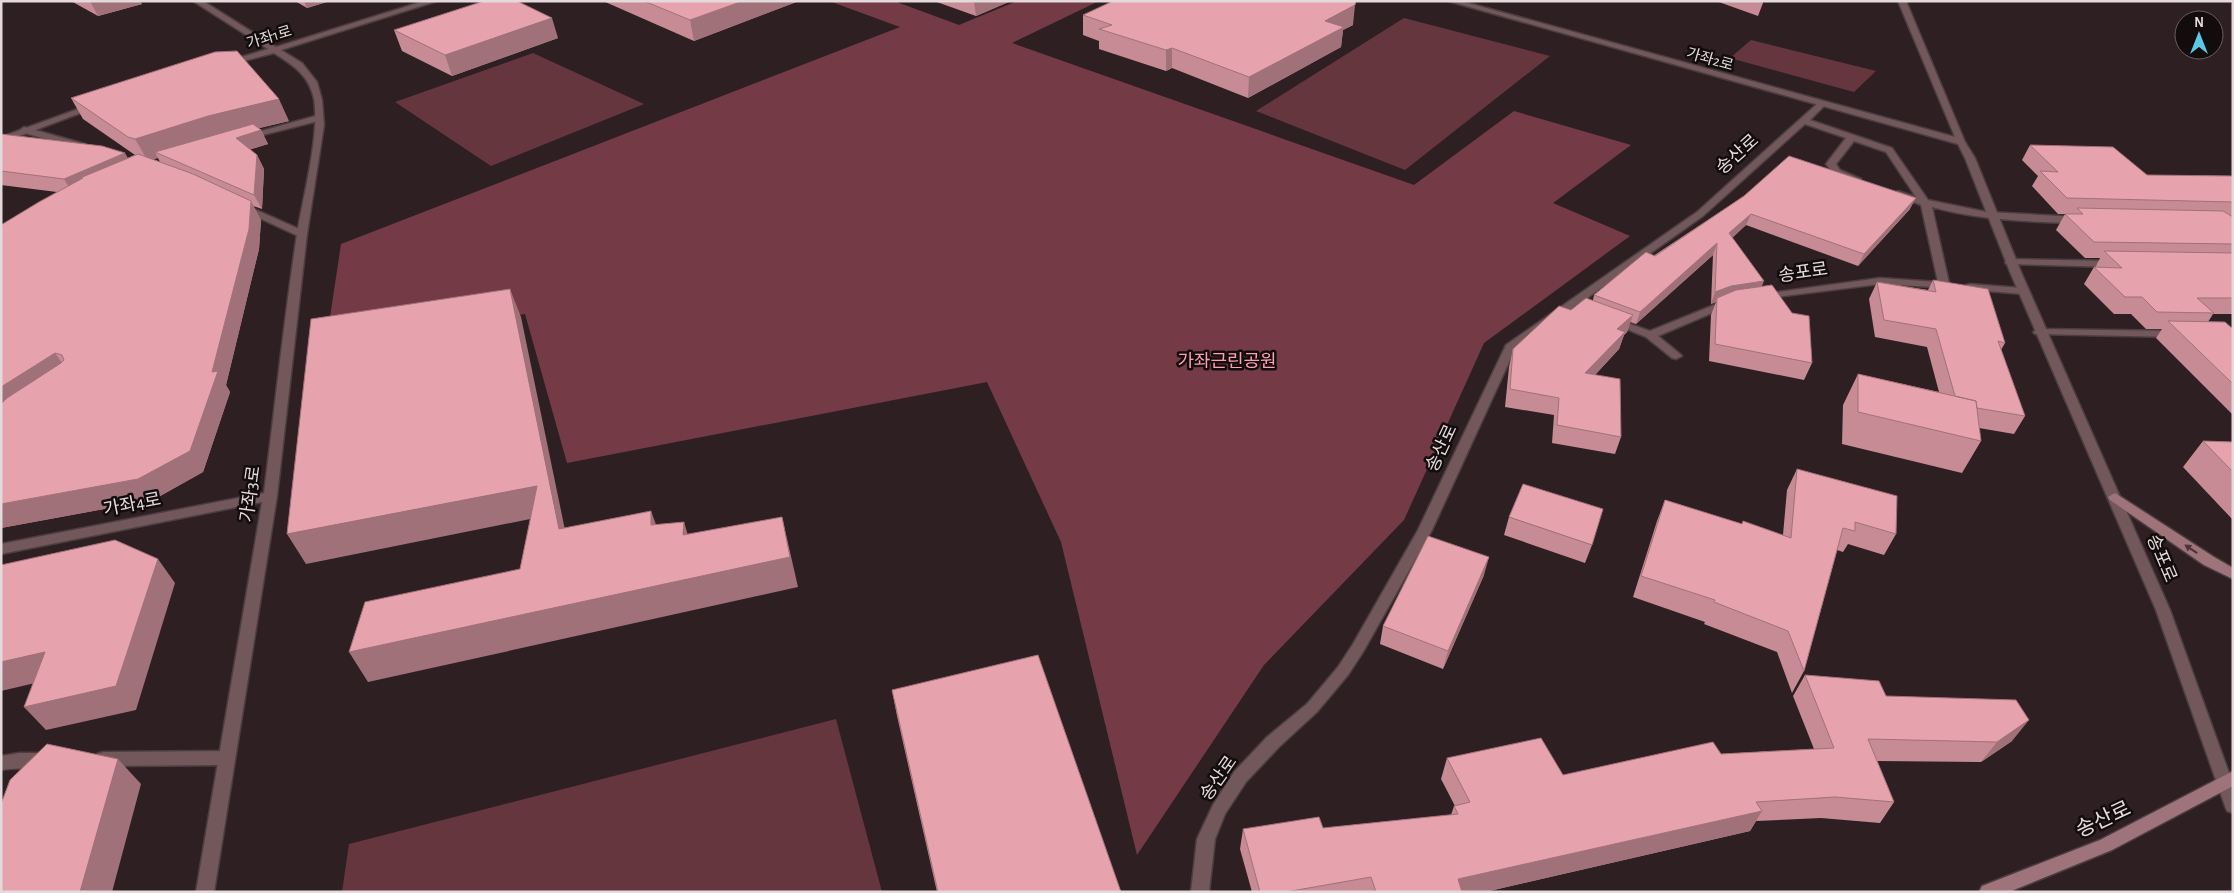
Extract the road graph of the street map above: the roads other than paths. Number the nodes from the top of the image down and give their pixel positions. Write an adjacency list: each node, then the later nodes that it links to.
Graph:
1 (197, 1): 5 (street, 가좌3로)
2 (433, 1): 5 (street, 가좌1로)
3 (1452, 1): 8 (street, 가좌2로)
4 (1902, 1): 15 (street, 송포로)
5 (274, 50): 6 (street, 가좌1로); 9 (street, 가좌3로)
6 (217, 67)
7 (108, 102): 11 (street)
8 (1821, 105): 10 (street, 송산로); 15 (street, 가좌2로)
9 (320, 118): 14 (street); 23 (street, 가좌3로)
10 (1804, 121): 12 (street); 46 (street, 송산로)
11 (24, 130): 13 (street); 16 (street)
12 (1852, 137): 17 (street); 20 (street)
13 (1, 140)
14 (233, 140)
15 (1961, 142): 21 (street, 송포로)
16 (90, 148)
17 (1864, 181)
18 (1890, 191): 20 (street)
19 (232, 202): 23 (street)
20 (1926, 204): 21 (street); 26 (street)
21 (1992, 217): 22 (street); 24 (street, 송포로)
22 (2091, 220)
23 (302, 234): 35 (street, 가좌3로)
24 (2010, 262): 25 (street); 27 (street, 송포로)
25 (2123, 264)
26 (1944, 286): 27 (street, 송포로); 28 (street, 송포로)
27 (2022, 291): 31 (street, 송포로)
28 (1756, 298)
29 (1737, 301): 33 (street)
30 (1606, 318): 33 (street)
31 (2040, 332): 32 (street); 36 (street, 송포로)
32 (2184, 334)
33 (1650, 335): 34 (street)
34 (1676, 356)
35 (270, 496): 37 (street, 가좌4로); 39 (street, 가좌3로)
36 (2115, 497): 38 (main road, one-way to 36); 43 (street, 송포로)
37 (1, 549)
38 (2233, 574)
39 (228, 758): 41 (street); 45 (street, 가좌3로)
40 (66, 759): 42 (street)
41 (84, 759)
42 (1, 763)
43 (2228, 781): 44 (street, 송포로); 47 (main road, 송산로)
44 (2233, 806)
45 (205, 892)
46 (1200, 892)
47 (1988, 892)

